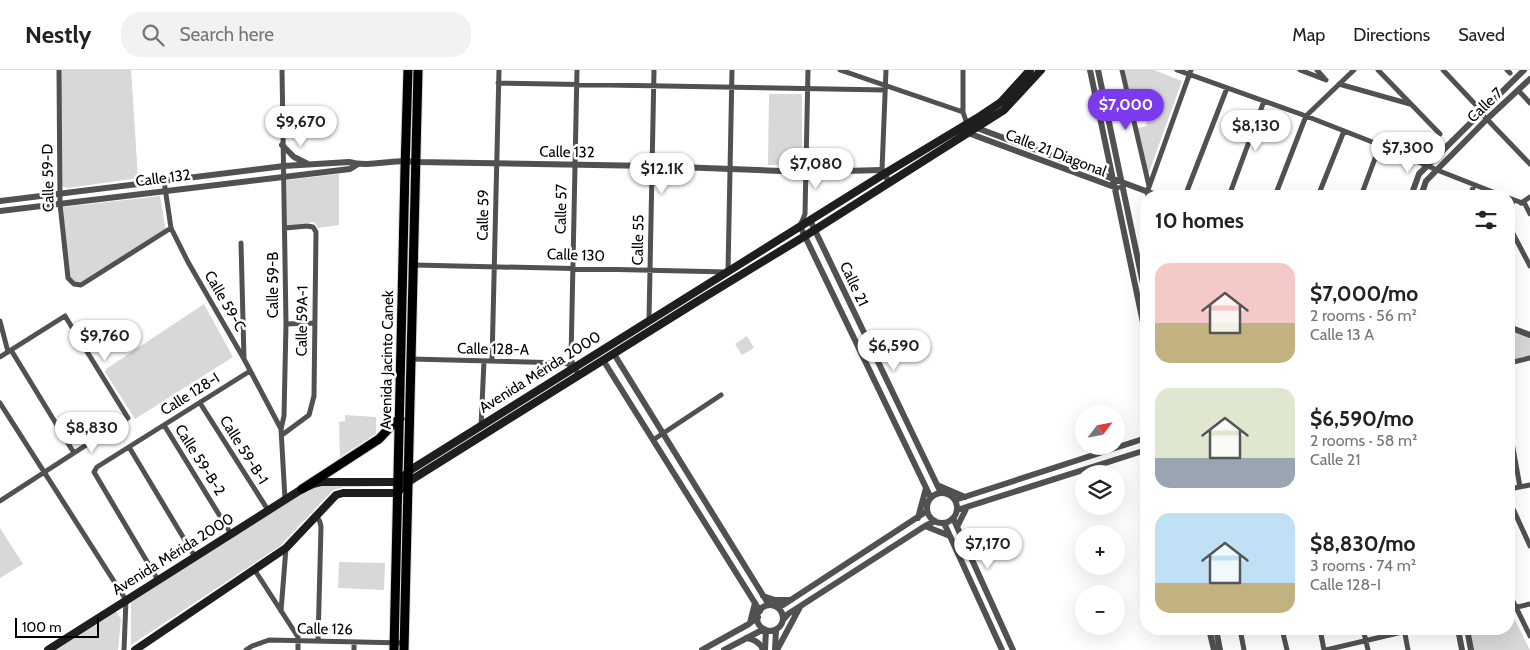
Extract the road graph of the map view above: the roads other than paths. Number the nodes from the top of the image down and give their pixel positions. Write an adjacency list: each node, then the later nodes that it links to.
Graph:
1 (59, 70): 89 (street, Calle 59-D)
2 (282, 70): 52 (street, Calle 59-B)
3 (408, 70): 46 (main road, Avenida Jacinto Canek)
4 (418, 70): 47 (main road, Avenida Jacinto Canek)
5 (499, 70): 27 (street, Calle 59)
6 (577, 70): 29 (street, Calle 57)
7 (654, 70): 30 (street, Calle 55)
8 (732, 70): 31 (street)
9 (808, 70): 34 (street)
10 (840, 70): 32 (street)
11 (886, 70): 32 (street)
12 (963, 70): 40 (street)
13 (1030, 70): 44 (main road, Avenida Mérida 2000)
14 (1041, 70): 45 (main road, Avenida Mérida 2000)
15 (1090, 70): 68 (street)
16 (1098, 70): 70 (street)
17 (1122, 70): 77 (street)
18 (1177, 70): 25 (street)
19 (1300, 70): 20 (street)
20 (1317, 70)
21 (1354, 70): 28 (street)
22 (1378, 70): 38 (street)
23 (1443, 70): 39 (street)
24 (1524, 70): 41 (street, Calle 7)
25 (1190, 72): 33 (street); 78 (street)
26 (1530, 79): 35 (street, Calle 7)
27 (498, 83): 29 (street); 55 (street, Calle 59)
28 (1339, 84): 38 (street); 42 (street)
29 (576, 85): 30 (street); 59 (street, Calle 57)
30 (654, 86): 31 (street); 62 (street, Calle 55)
31 (732, 88): 34 (street); 63 (street)
32 (885, 88): 34 (street); 40 (street); 66 (street)
33 (1227, 88): 36 (street); 79 (street)
34 (808, 89): 65 (street)
35 (1518, 90): 37 (street); 43 (street, Calle 7)
36 (1264, 101): 42 (street); 80 (street)
37 (1530, 103)
38 (1412, 104): 50 (street)
39 (1475, 104)
40 (962, 112): 44 (street)
41 (1481, 113): 43 (street); 60 (street, Calle 7)
42 (1306, 116): 48 (street); 81 (street)
43 (1487, 119): 58 (street); 64 (street, Calle 7)
44 (967, 124): 66 (main road, Avenida Mérida 2000)
45 (977, 128): 49 (main road, Avenida Mérida 2000); 68 (street, Calle 21 Diagonal)
46 (407, 130): 47 (main road); 53 (main road, Avenida Jacinto Canek)
47 (417, 130): 54 (main road, Avenida Jacinto Canek)
48 (1344, 131): 51 (street); 82 (street)
49 (968, 133): 71 (main road, Avenida Mérida 2000); 73 (street, Calle 21 Diagonal)
50 (1440, 134)
51 (1380, 145): 60 (street); 83 (street)
52 (282, 146): 56 (street); 61 (street, Calle 59-B)
53 (405, 160): 54 (street, Calle 132); 57 (street, Calle 132); 96 (main road, Avenida Jacinto Canek)
54 (416, 162): 55 (street, Calle 132); 97 (main road, Avenida Jacinto Canek)
55 (496, 163): 59 (street, Calle 132); 108 (street, Calle 59)
56 (309, 164): 57 (street, Calle 132); 61 (street, Calle 132)
57 (358, 164): 67 (street, Calle 132)
58 (1530, 164)
59 (575, 165): 62 (street, Calle 132); 110 (street, Calle 57)
60 (1427, 165): 64 (street); 84 (street, Calle 7)
61 (284, 166): 67 (street, Calle 59-B); 69 (street, Calle 132)
62 (652, 166): 63 (street, Calle 132); 111 (street, Calle 55)
63 (730, 168): 65 (street, Calle 132); 113 (street)
64 (1437, 170): 72 (street); 85 (street, Calle 7)
65 (806, 172): 66 (street, Calle 132); 99 (street)
66 (883, 172): 71 (street); 99 (main road, Avenida Mérida 2000)
67 (284, 176): 88 (street, Calle 132); 102 (street, Calle 59-B)
68 (1113, 178): 70 (street, Calle 21 Diagonal); 73 (street)
69 (164, 181): 88 (street, Calle 59-C); 89 (street, Calle 132)
70 (1121, 181): 74 (street, Calle 21 Diagonal); 75 (street)
71 (889, 182): 103 (main road, Avenida Mérida 2000)
72 (1474, 185): 86 (street); 87 (street)
73 (1114, 188): 75 (street, Calle 21 Diagonal); 115 (street)
74 (1137, 188): 75 (street, Calle 21 Diagonal); 76 (street, Calle 21 Diagonal)
75 (1123, 189): 112 (street)
76 (1142, 190)
77 (1148, 190)
78 (1149, 190)
79 (1186, 190)
80 (1231, 190)
81 (1277, 190)
82 (1320, 190)
83 (1363, 190)
84 (1413, 190)
85 (1423, 190)
86 (1472, 190)
87 (1487, 190)
88 (165, 191): 93 (street, Calle 132); 101 (street, Calle 59-C)
89 (60, 194): 91 (street, Calle 132); 93 (street, Calle 59-D)
90 (1530, 196): 94 (street)
91 (0, 201)
92 (1515, 201): 94 (street)
93 (60, 204): 95 (street, Calle 132); 101 (street, Calle 59-D)
94 (1523, 204): 98 (street)
95 (0, 211)
96 (404, 212): 97 (main road); 140 (main road, Avenida Jacinto Canek)
97 (415, 212): 107 (main road, Avenida Jacinto Canek)
98 (1530, 214)
99 (808, 217): 100 (main road, Avenida Mérida 2000); 103 (street, Calle 21)
100 (800, 226): 104 (street, Calle 21); 113 (main road, Avenida Mérida 2000)
101 (172, 228): 127 (street, Calle 59-C)
102 (285, 228): 118 (street, Calle 59A-1); 119 (street, Calle 59-B)
103 (815, 229): 104 (main road, Avenida Mérida 2000); 132 (street, Calle 21)
104 (805, 236): 114 (main road, Avenida Mérida 2000); 134 (street, Calle 21)
105 (1515, 237): 109 (street)
106 (241, 243): 127 (street)
107 (414, 264): 108 (street, Calle 130); 126 (main road, Avenida Jacinto Canek)
108 (495, 266): 110 (street, Calle 130); 130 (street, Calle 59)
109 (1530, 266)
110 (573, 267): 111 (street, Calle 130); 133 (street, Calle 57)
111 (650, 270): 113 (street, Calle 130); 116 (street, Calle 55)
112 (1140, 270)
113 (728, 272): 114 (street); 116 (main road, Avenida Mérida 2000)
114 (733, 279): 123 (main road, Avenida Mérida 2000)
115 (1140, 309)
116 (649, 320): 133 (main road, Avenida Mérida 2000)
117 (0, 321): 122 (street)
118 (315, 323): 119 (street); 145 (street, Calle 59A-1)
119 (286, 324): 143 (street, Calle 59-B)
120 (1515, 329): 121 (street)
121 (1530, 335)
122 (9, 351): 124 (street); 150 (street); 150 (street)
123 (614, 354): 128 (main road, Avenida Mérida 2000); 144 (street)
124 (0, 357)
125 (1530, 358): 131 (street)
126 (411, 359): 129 (street, Calle 128-A); 153 (main road, Avenida Jacinto Canek)
127 (244, 360): 135 (street, Calle 59-C)
128 (604, 360): 136 (main road, Avenida Mérida 2000); 146 (street)
129 (484, 361): 130 (street, Calle 128-A); 142 (street)
130 (492, 361): 133 (street, Calle 128-A)
131 (1515, 362)
132 (878, 363): 134 (street); 158 (street, Calle 21)
133 (574, 368): 136 (street, Calle 57); 142 (main road, Avenida Mérida 2000)
134 (869, 368): 161 (street, Calle 21)
135 (250, 371): 139 (street, Calle 128-I); 143 (street, Calle 59-C)
136 (579, 375): 157 (main road, Avenida Mérida 2000)
137 (721, 395): 144 (street)
138 (0, 403): 154 (street)
139 (200, 403): 141 (street, Calle 128-I); 172 (street, Calle 59-B-1)
140 (400, 419): 156 (main road, Avenida Jacinto Canek); 163 (main road)
141 (164, 425): 148 (street, Calle 128-I); 183 (street, Calle 59-B-2)
142 (481, 426): 153 (main road, Avenida Mérida 2000)
143 (281, 429): 145 (street, Calle 59-B)
144 (663, 434): 146 (street); 192 (street)
145 (282, 435): 168 (street, Calle 59-B)
146 (653, 440): 195 (street)
147 (1140, 440): 152 (street)
148 (129, 447): 187 (street); 191 (street, Calle 128-I)
149 (1140, 452): 155 (street)
150 (74, 453): 154 (street)
151 (1515, 459): 160 (street)
152 (1062, 466): 155 (street); 166 (street)
153 (408, 471): 156 (main road, Avenida Mérida 2000); 157 (main road, Avenida Jacinto Canek)
154 (45, 472): 170 (street); 193 (street)
155 (1064, 476): 171 (street)
156 (398, 481): 163 (main road, Avenida Mérida 2000); 164 (main road, Avenida Jacinto Canek)
157 (408, 482): 164 (main road, Avenida Mérida 2000); 225 (main road, Avenida Jacinto Canek)
158 (937, 485): 165 (street, Calle 21); 166 (street)
159 (1530, 485): 160 (street)
160 (1520, 487): 162 (street)
161 (926, 488): 167 (street, Calle 21); 177 (street)
162 (1515, 488)
163 (302, 489): 168 (main road, Avenida Mérida 2000)
164 (398, 493): 176 (main road); 224 (main road, Avenida Jacinto Canek)
165 (941, 493): 167 (street); 169 (street)
166 (965, 497): 169 (street)
167 (931, 498): 174 (street)
168 (285, 499): 172 (main road, Avenida Mérida 2000)
169 (955, 500): 173 (street)
170 (0, 501)
171 (967, 507): 173 (street); 182 (street)
172 (268, 510): 183 (main road, Avenida Mérida 2000)
173 (957, 510): 178 (street)
174 (927, 511): 177 (street); 179 (street)
175 (1515, 513): 185 (street)
176 (316, 515): 186 (main road); 222 (street)
177 (918, 518): 188 (street)
178 (953, 518): 180 (street); 182 (street)
179 (935, 521): 180 (street); 181 (street)
180 (944, 523): 184 (street)
181 (925, 526): 184 (street); 189 (street)
182 (957, 527): 206 (street)
183 (231, 534): 187 (main road, Avenida Mérida 2000)
184 (950, 536): 207 (street)
185 (1530, 546)
186 (286, 548): 190 (main road); 200 (street)
187 (195, 556): 191 (main road, Avenida Mérida 2000)
188 (853, 560): 189 (street); 194 (street)
189 (858, 568): 198 (street)
190 (254, 569): 200 (street); 229 (main road)
191 (158, 580): 193 (main road, Avenida Mérida 2000)
192 (763, 596): 194 (street); 197 (street)
193 (126, 600): 227 (main road, Avenida Mérida 2000); 228 (street)
194 (791, 600): 197 (street)
195 (755, 603): 201 (street); 203 (street)
196 (1530, 604): 199 (street)
197 (771, 606): 201 (street); 202 (street)
198 (801, 606): 202 (street); 236 (street)
199 (1516, 607): 218 (street)
200 (281, 611): 221 (street)
201 (759, 614): 203 (street); 204 (street)
202 (783, 620): 205 (street)
203 (749, 624): 233 (street)
204 (765, 630): 205 (street); 219 (street); 235 (street)
205 (776, 630): 236 (street)
206 (1004, 630): 207 (street); 238 (street)
207 (994, 633): 237 (street)
208 (1210, 635): 239 (street)
209 (1217, 635): 240 (street)
210 (1241, 635): 241 (street)
211 (1283, 635): 242 (street)
212 (1321, 635): 243 (street)
213 (1365, 635): 220 (street)
214 (1385, 635): 220 (street)
215 (1405, 635): 245 (street)
216 (1459, 635): 246 (street)
217 (1467, 635): 247 (street)
218 (1530, 636)
219 (746, 638): 234 (street); 235 (street)
220 (1366, 640): 243 (street); 244 (street)
221 (298, 641): 222 (street, Calle 126); 226 (street, Calle 126); 231 (street)
222 (318, 641): 223 (street, Calle 126)
223 (354, 642): 224 (street, Calle 126); 232 (street)
224 (394, 646): 225 (street, Calle 126)
225 (404, 646)
226 (253, 648): 230 (street, Calle 126)
227 (48, 650)
228 (124, 650)
229 (135, 650)
230 (246, 650)
231 (298, 650)
232 (354, 650)
233 (702, 650)
234 (724, 650)
235 (764, 650)
236 (776, 650)
237 (1002, 650)
238 (1013, 650)
239 (1214, 650)
240 (1220, 650)
241 (1244, 650)
242 (1287, 650)
243 (1325, 650)
244 (1368, 650)
245 (1408, 650)
246 (1462, 650)
247 (1471, 650)

